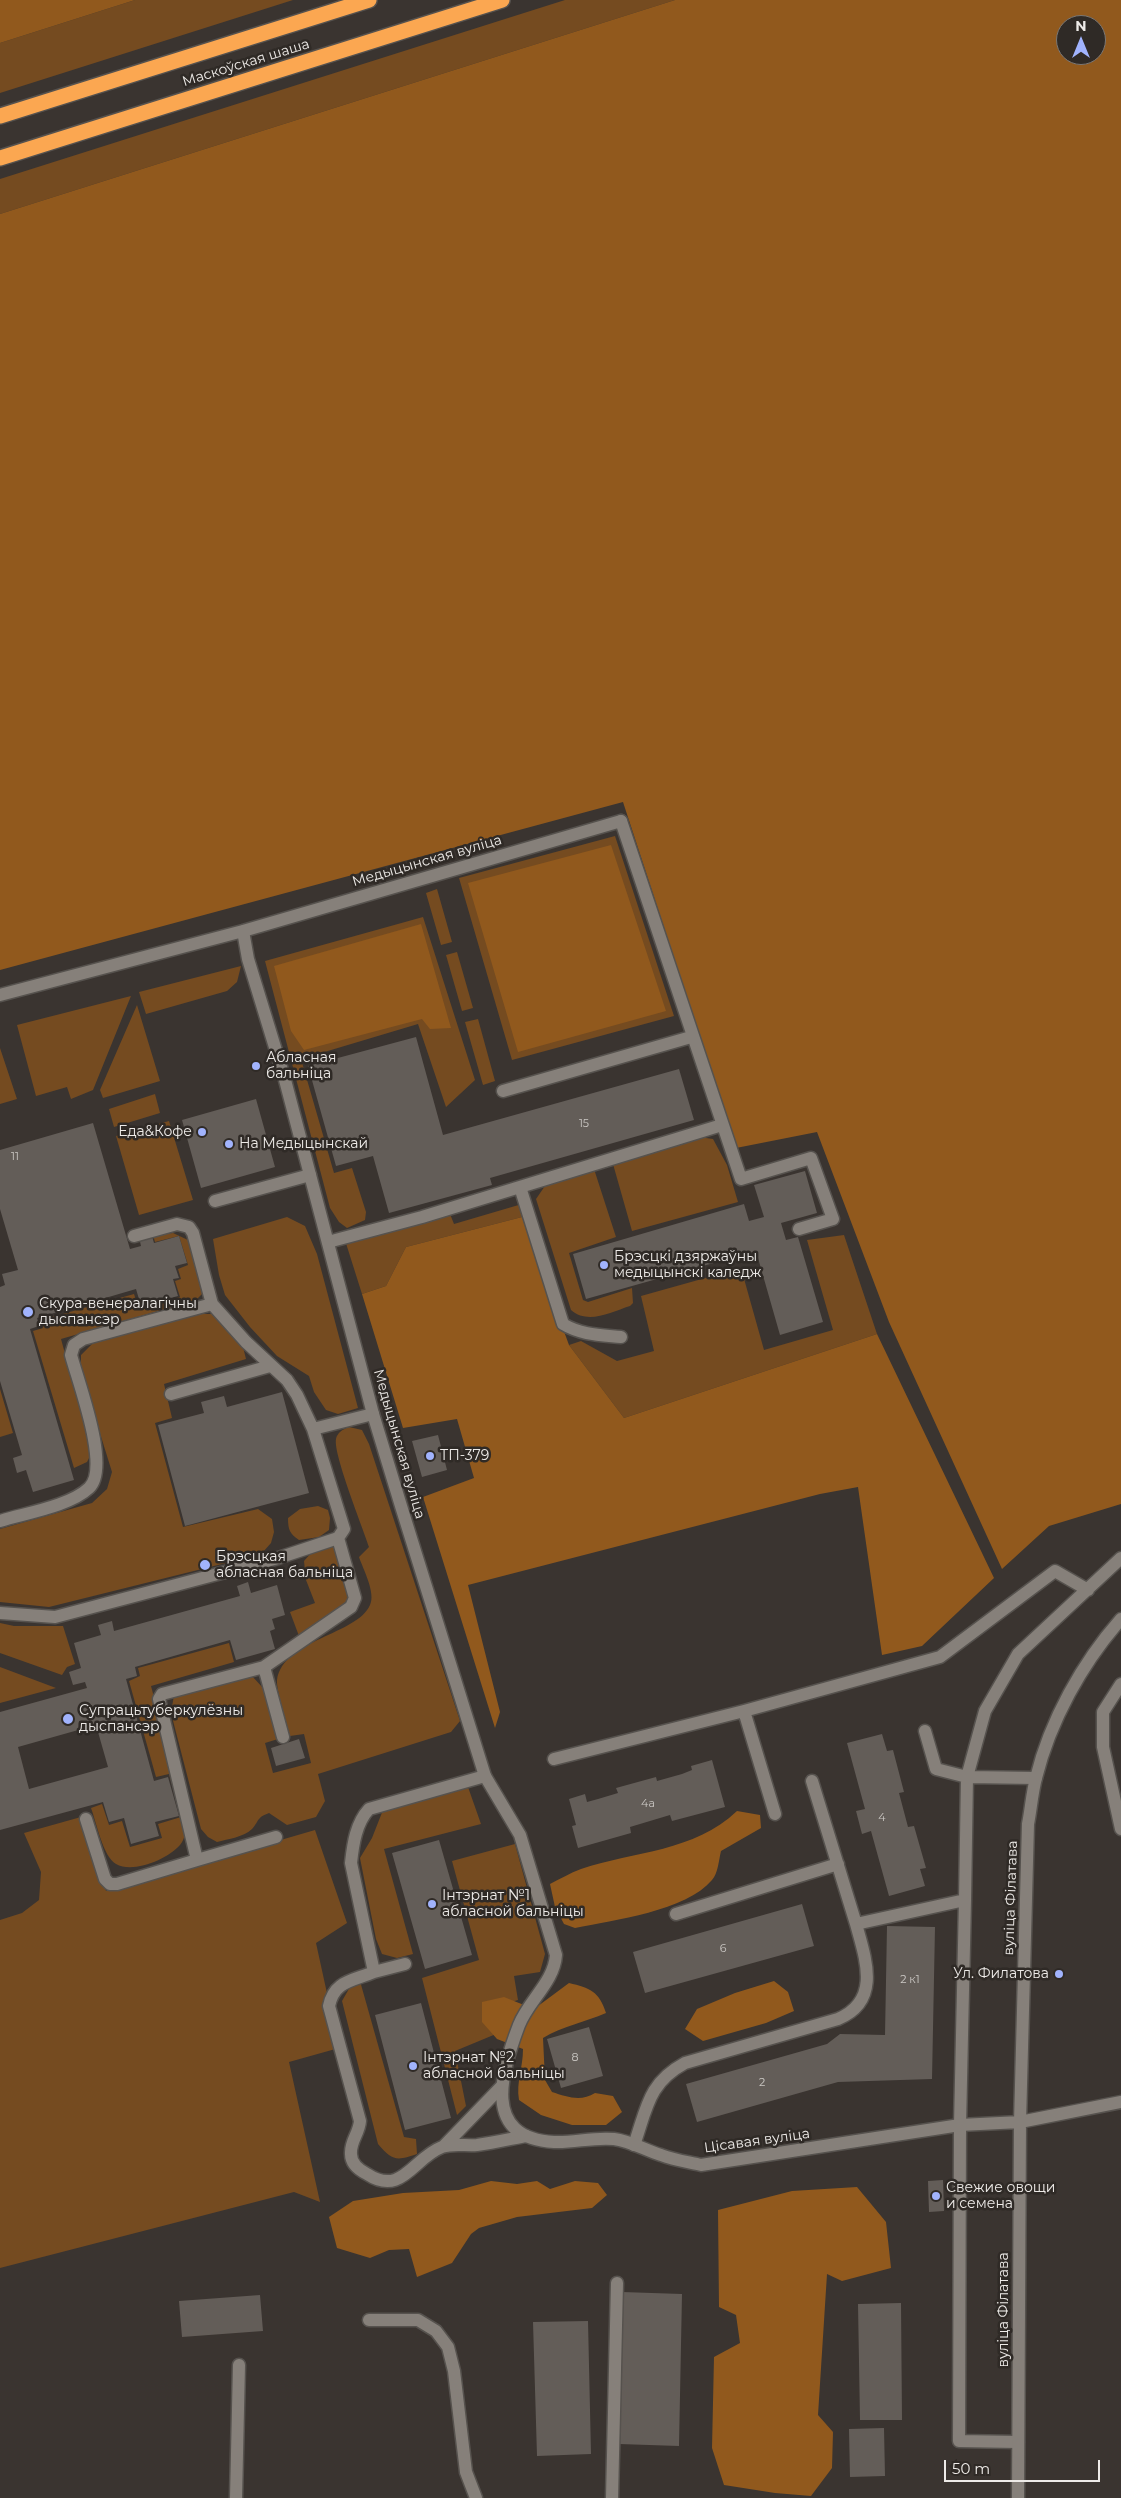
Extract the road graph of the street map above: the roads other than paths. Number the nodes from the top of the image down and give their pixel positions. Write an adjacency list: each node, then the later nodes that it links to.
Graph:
1 (369, 0): 3 (highway, Маскоўская шаша)
2 (502, 0): 4 (highway, Маскоўская шаша)
3 (0, 116)
4 (0, 158)
5 (243, 931): 6 (street, Медыцынская вуліца); 7 (street, Медыцынская вуліца); 10 (street, Медыцынская вуліца)
6 (0, 996)
7 (692, 1037): 8 (street); 9 (street)
8 (503, 1091)
9 (722, 1125): 11 (street); 13 (street)
10 (310, 1175): 12 (street); 15 (street, Медыцынская вуліца)
11 (520, 1187): 15 (street); 17 (street)
12 (214, 1201)
13 (799, 1229)
14 (134, 1236): 16 (street)
15 (328, 1242): 20 (street, Медыцынская вуліца)
16 (212, 1304): 18 (street); 22 (street)
17 (621, 1336)
18 (270, 1366): 19 (street); 21 (street)
19 (171, 1394)
20 (373, 1414): 21 (street); 34 (street, Медыцынская вуліца)
21 (313, 1429): 23 (street)
22 (0, 1521)
23 (338, 1538): 26 (street); 28 (street)
24 (1121, 1558): 25 (street)
25 (1088, 1590): 30 (street); 35 (street)
26 (0, 1612)
27 (1121, 1619): 36 (street, вуліца Філатава)
28 (264, 1667): 32 (street); 42 (street)
29 (1121, 1684): 40 (street)
30 (744, 1712): 33 (street); 38 (street)
31 (925, 1731): 35 (street)
32 (283, 1737)
33 (554, 1759)
34 (485, 1776): 48 (street); 49 (street, Медыцынская вуліца)
35 (967, 1777): 36 (street); 44 (street)
36 (1036, 1778): 51 (street, вуліца Філатава)
37 (812, 1780): 43 (street)
38 (774, 1814)
39 (86, 1819): 42 (street)
40 (1121, 1830)
41 (276, 1837): 42 (street)
42 (198, 1860)
43 (838, 1864): 45 (street); 46 (street)
44 (965, 1900): 46 (street); 52 (street)
45 (676, 1914)
46 (856, 1924): 54 (street)
47 (406, 1964): 48 (street)
48 (374, 1972): 55 (street)
49 (501, 2087): 53 (street); 55 (street)
50 (1121, 2102): 51 (street)
51 (1020, 2122): 52 (street, Цісавая вуліца); 59 (street, вуліца Філатава)
52 (960, 2125): 54 (street, Цісавая вуліца); 59 (street)
53 (526, 2136): 54 (street, Цісавая вуліца); 55 (street)
54 (634, 2145)
55 (444, 2146)
56 (617, 2283): 62 (street)
57 (369, 2320): 61 (street)
58 (239, 2365): 60 (street)
59 (1018, 2442): 63 (street, вуліца Філатава)
60 (236, 2498)
61 (476, 2498)
62 (612, 2498)
63 (1018, 2498)

